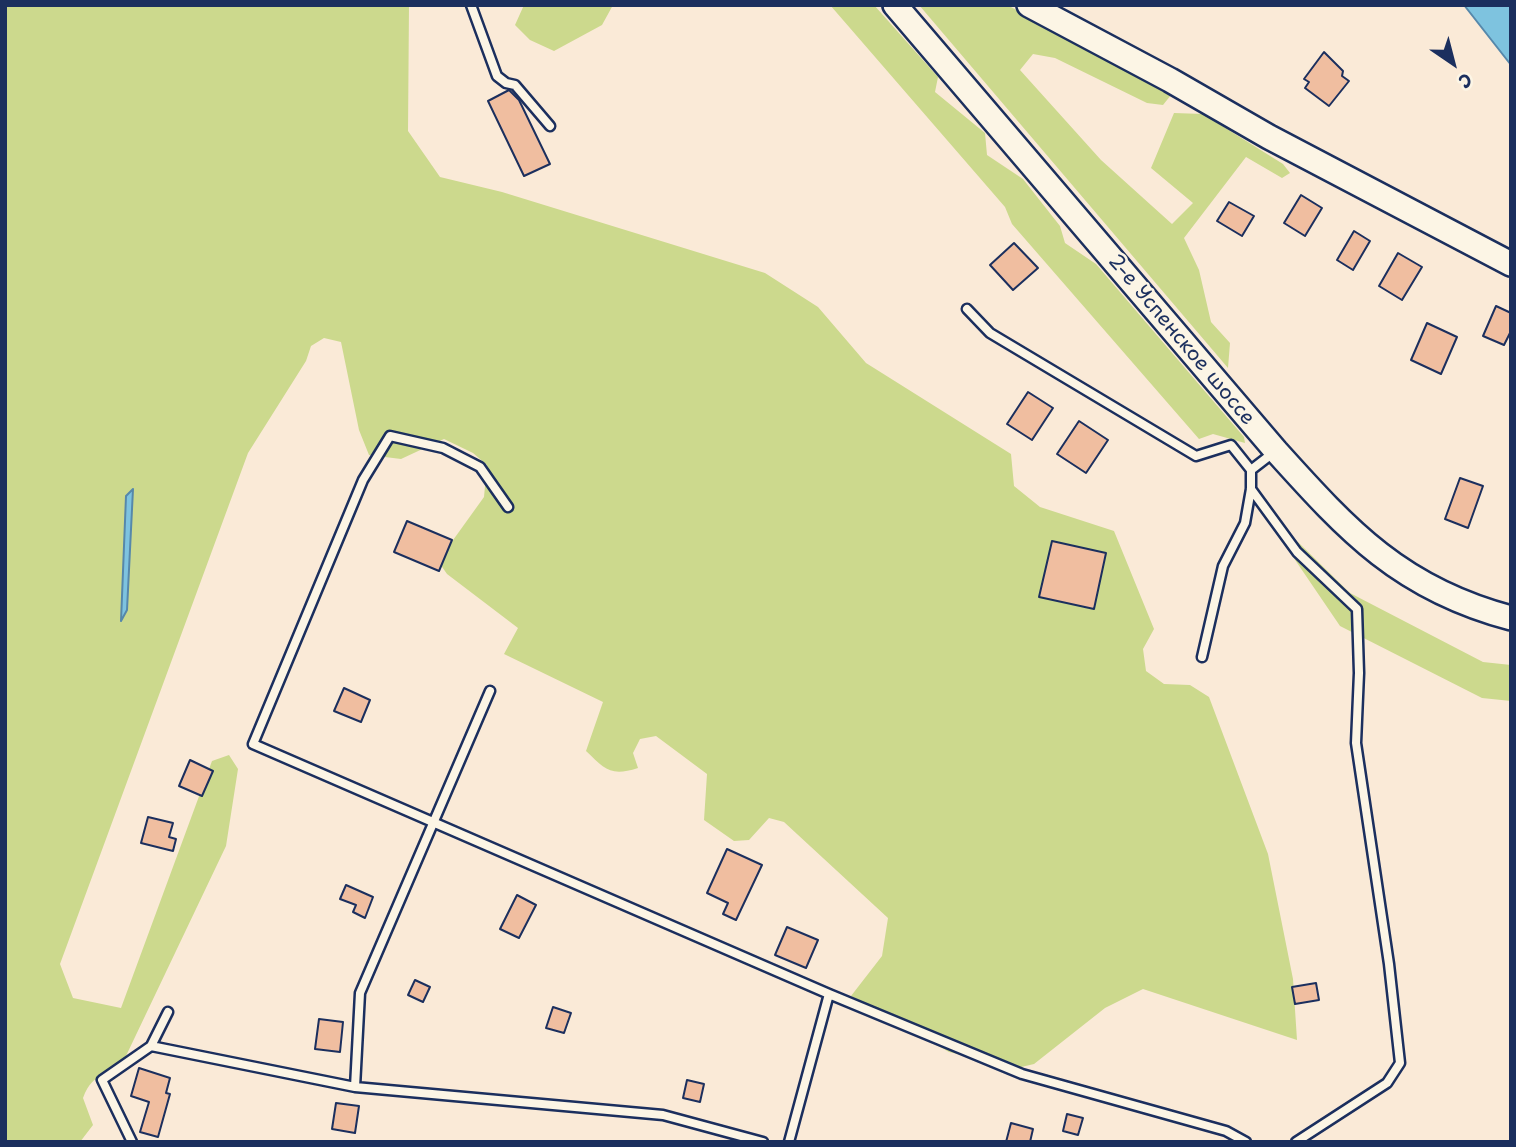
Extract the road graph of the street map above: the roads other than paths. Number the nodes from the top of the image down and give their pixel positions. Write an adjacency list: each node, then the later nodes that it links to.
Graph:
1 (471, 5): 4 (lane)
2 (895, 5): 7 (main road, 2-е Успенское шоссе)
3 (1029, 5): 5 (main road)
4 (550, 126)
5 (1511, 264)
6 (967, 309): 8 (lane)
7 (1276, 451): 8 (lane); 11 (main road, 2-е Успенское шоссе)
8 (1251, 470): 9 (lane)
9 (1251, 489): 12 (lane); 23 (lane)
10 (508, 507): 14 (lane)
11 (1511, 618)
12 (1202, 657)
13 (489, 691): 14 (lane)
14 (433, 822): 15 (lane); 18 (lane)
15 (829, 994): 21 (lane); 22 (lane)
16 (168, 1012): 17 (lane)
17 (151, 1046): 18 (lane); 19 (lane)
18 (355, 1087): 20 (lane)
19 (132, 1142)
20 (763, 1142)
21 (789, 1142)
22 (1246, 1142)
23 (1296, 1142)

